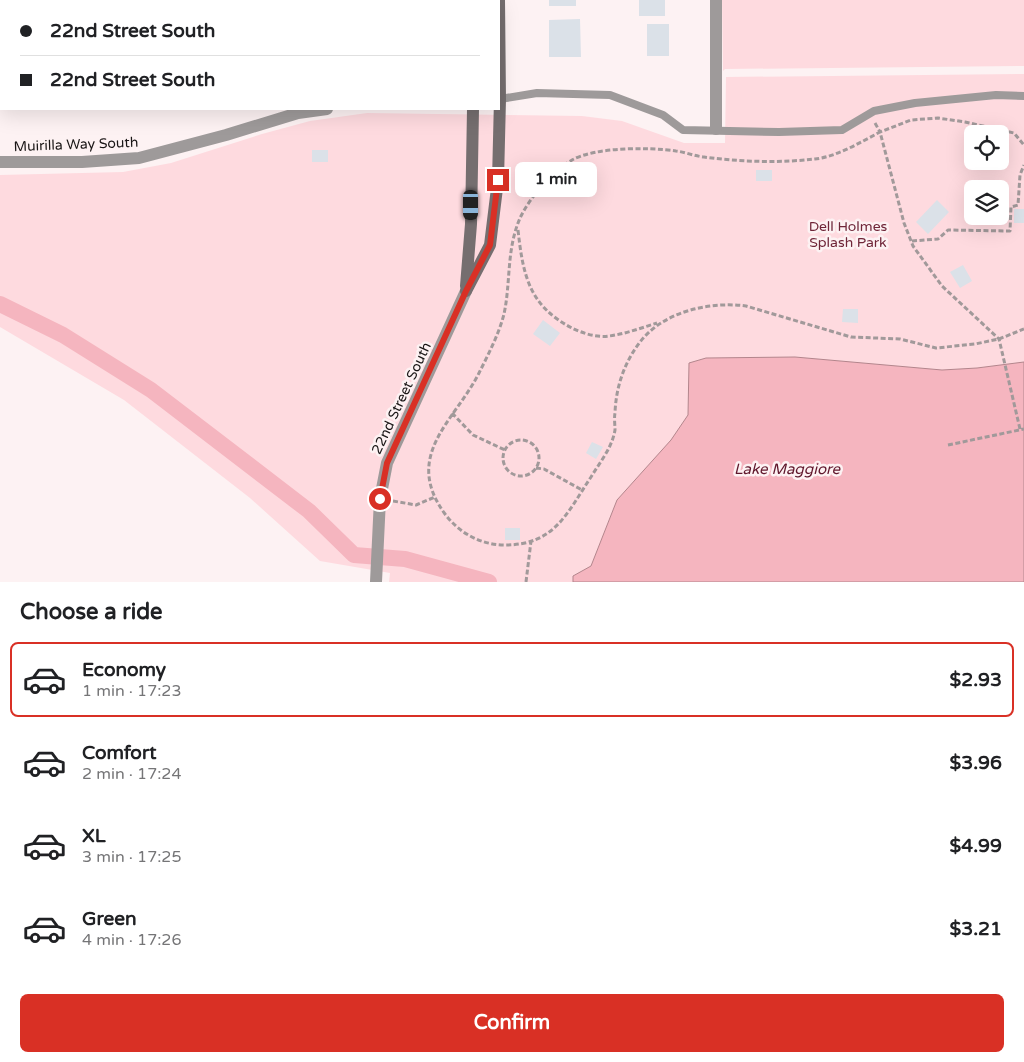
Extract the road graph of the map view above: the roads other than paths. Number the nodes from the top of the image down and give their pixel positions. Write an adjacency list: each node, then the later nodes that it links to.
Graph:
1 (716, 0): 7 (street)
2 (1024, 96): 7 (lane)
3 (500, 100): 7 (lane)
4 (320, 110): 8 (street, Muirilla Way South)
5 (473, 110): 9 (street, 22nd Street South)
6 (500, 110): 9 (street, 22nd Street South)
7 (716, 129)
8 (0, 162)
9 (466, 291): 10 (street, 22nd Street South)
10 (376, 582)

